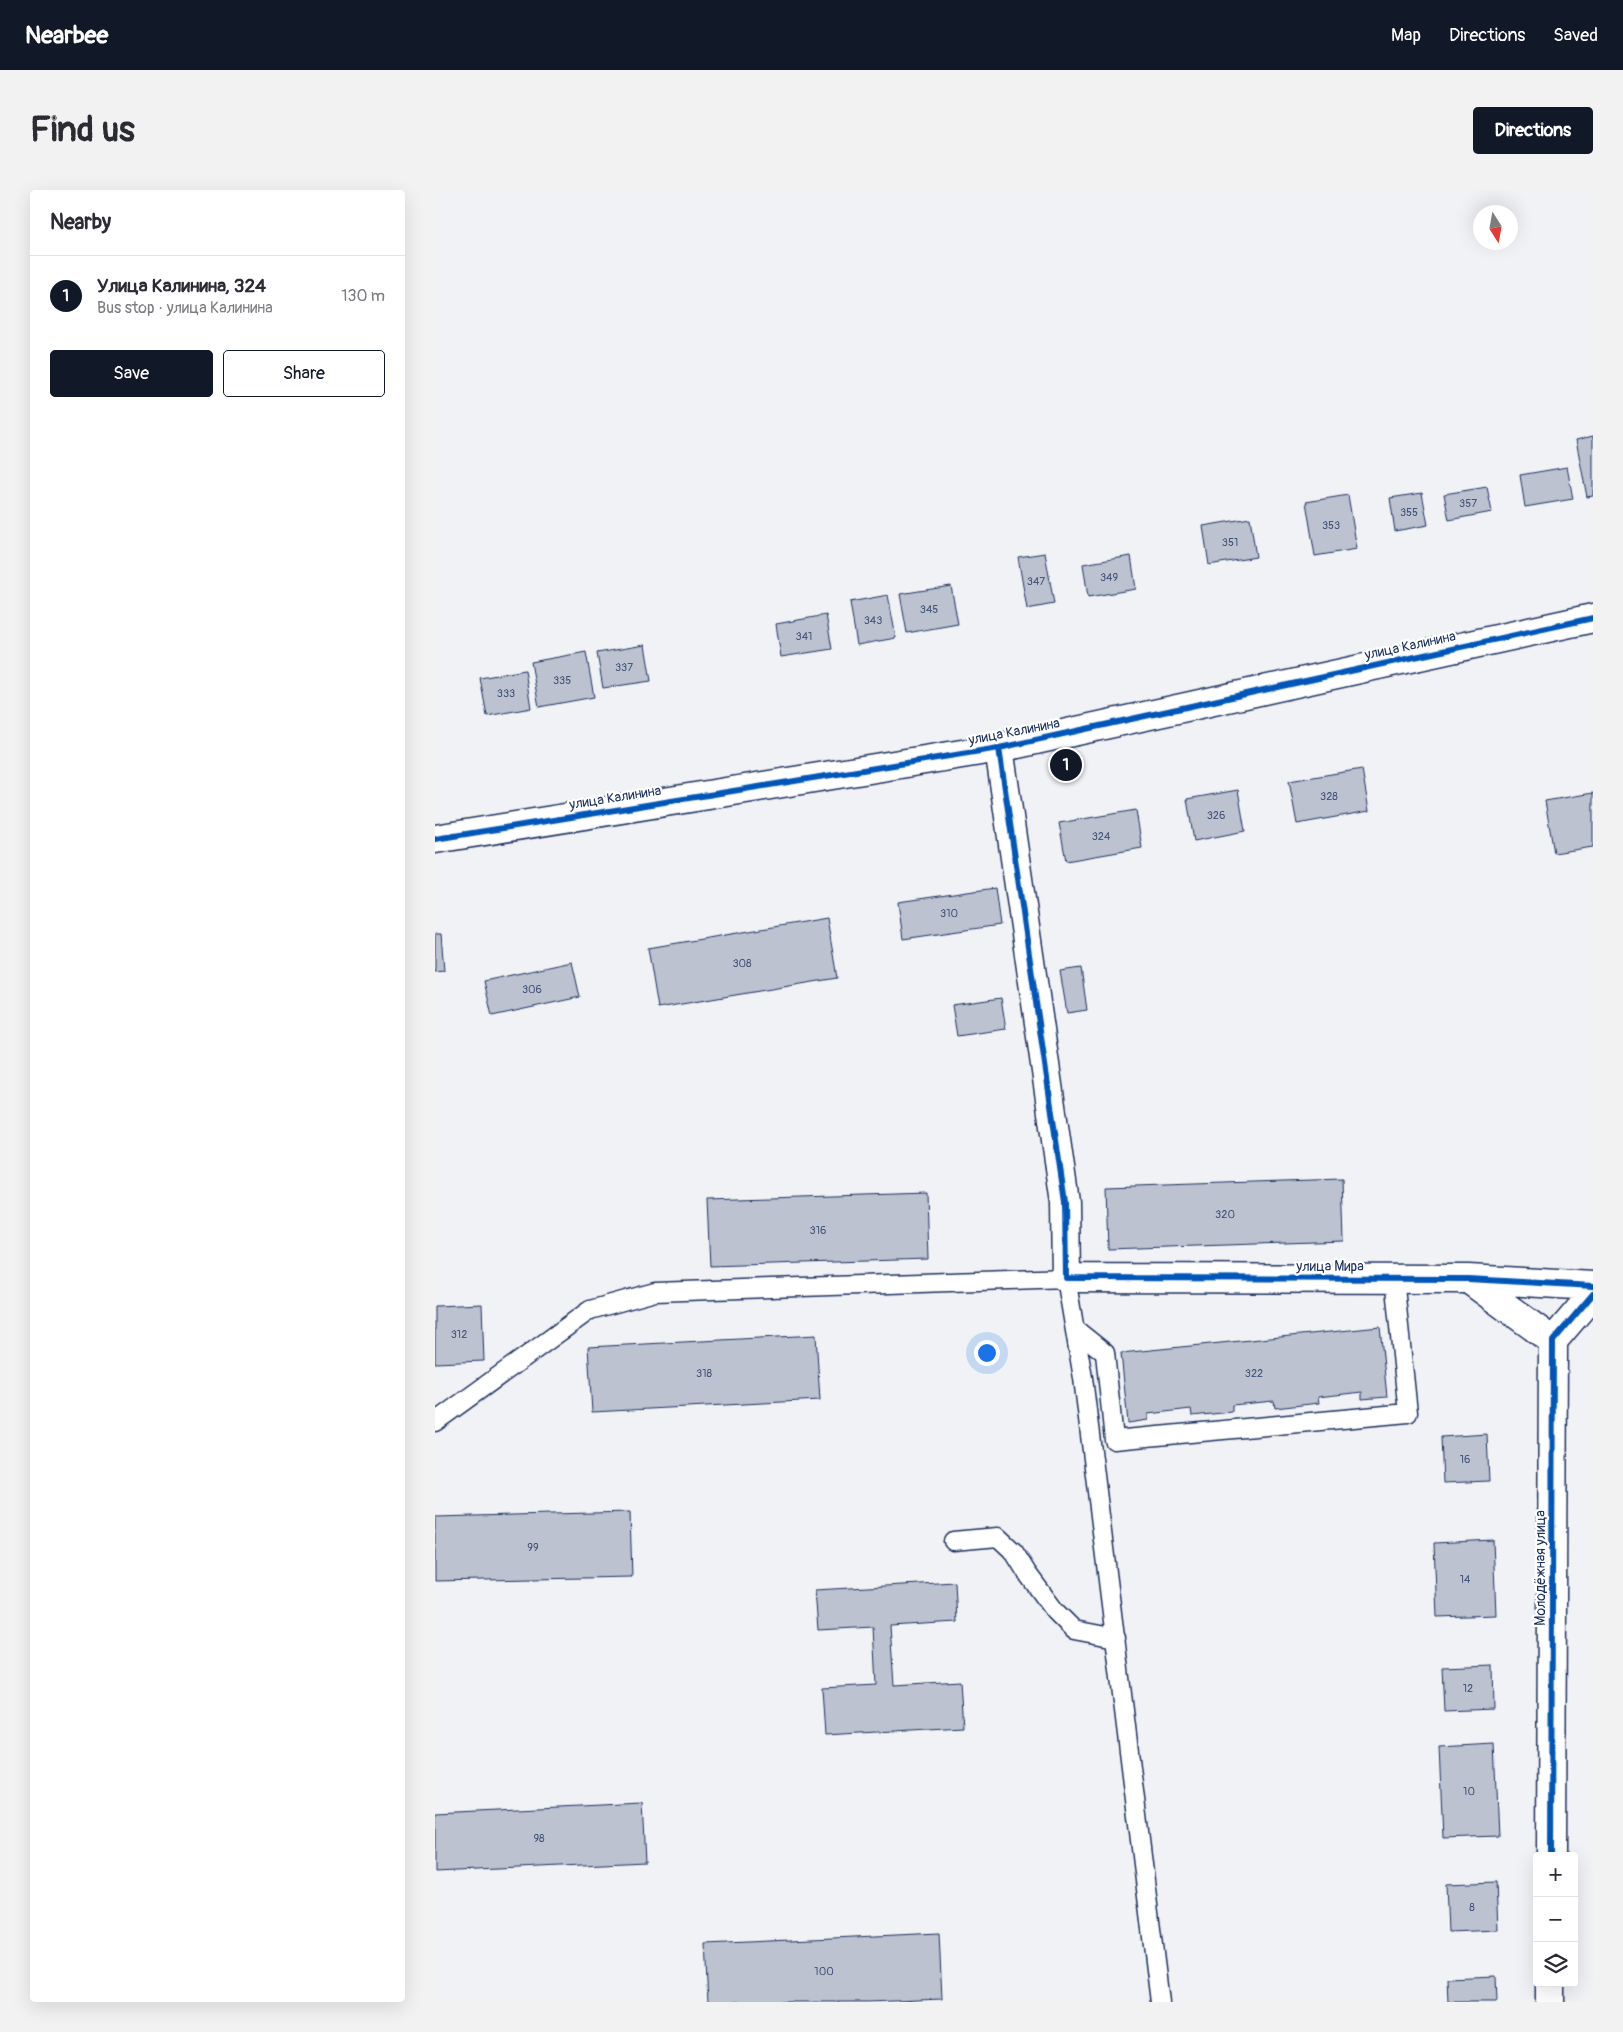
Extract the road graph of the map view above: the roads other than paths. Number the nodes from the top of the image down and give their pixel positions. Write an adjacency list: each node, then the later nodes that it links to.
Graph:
1 (1593, 618): 2 (street, улица Калинина)
2 (999, 748): 3 (street, улица Калинина); 4 (street)
3 (435, 839)
4 (1066, 1278): 5 (street, улица Мира); 9 (lane); 11 (lane)
5 (1394, 1278): 6 (street, улица Мира); 9 (lane)
6 (1469, 1278): 7 (street, улица Мира); 10 (street)
7 (1593, 1286)
8 (1593, 1294): 10 (street)
9 (1075, 1329): 13 (lane)
10 (1553, 1342): 14 (street, Молодёжная улица)
11 (435, 1422)
12 (953, 1541): 13 (lane)
13 (1116, 1638): 16 (lane)
14 (1551, 1852)
15 (1550, 1987): 17 (street)
16 (1160, 2002)
17 (1550, 2002)

